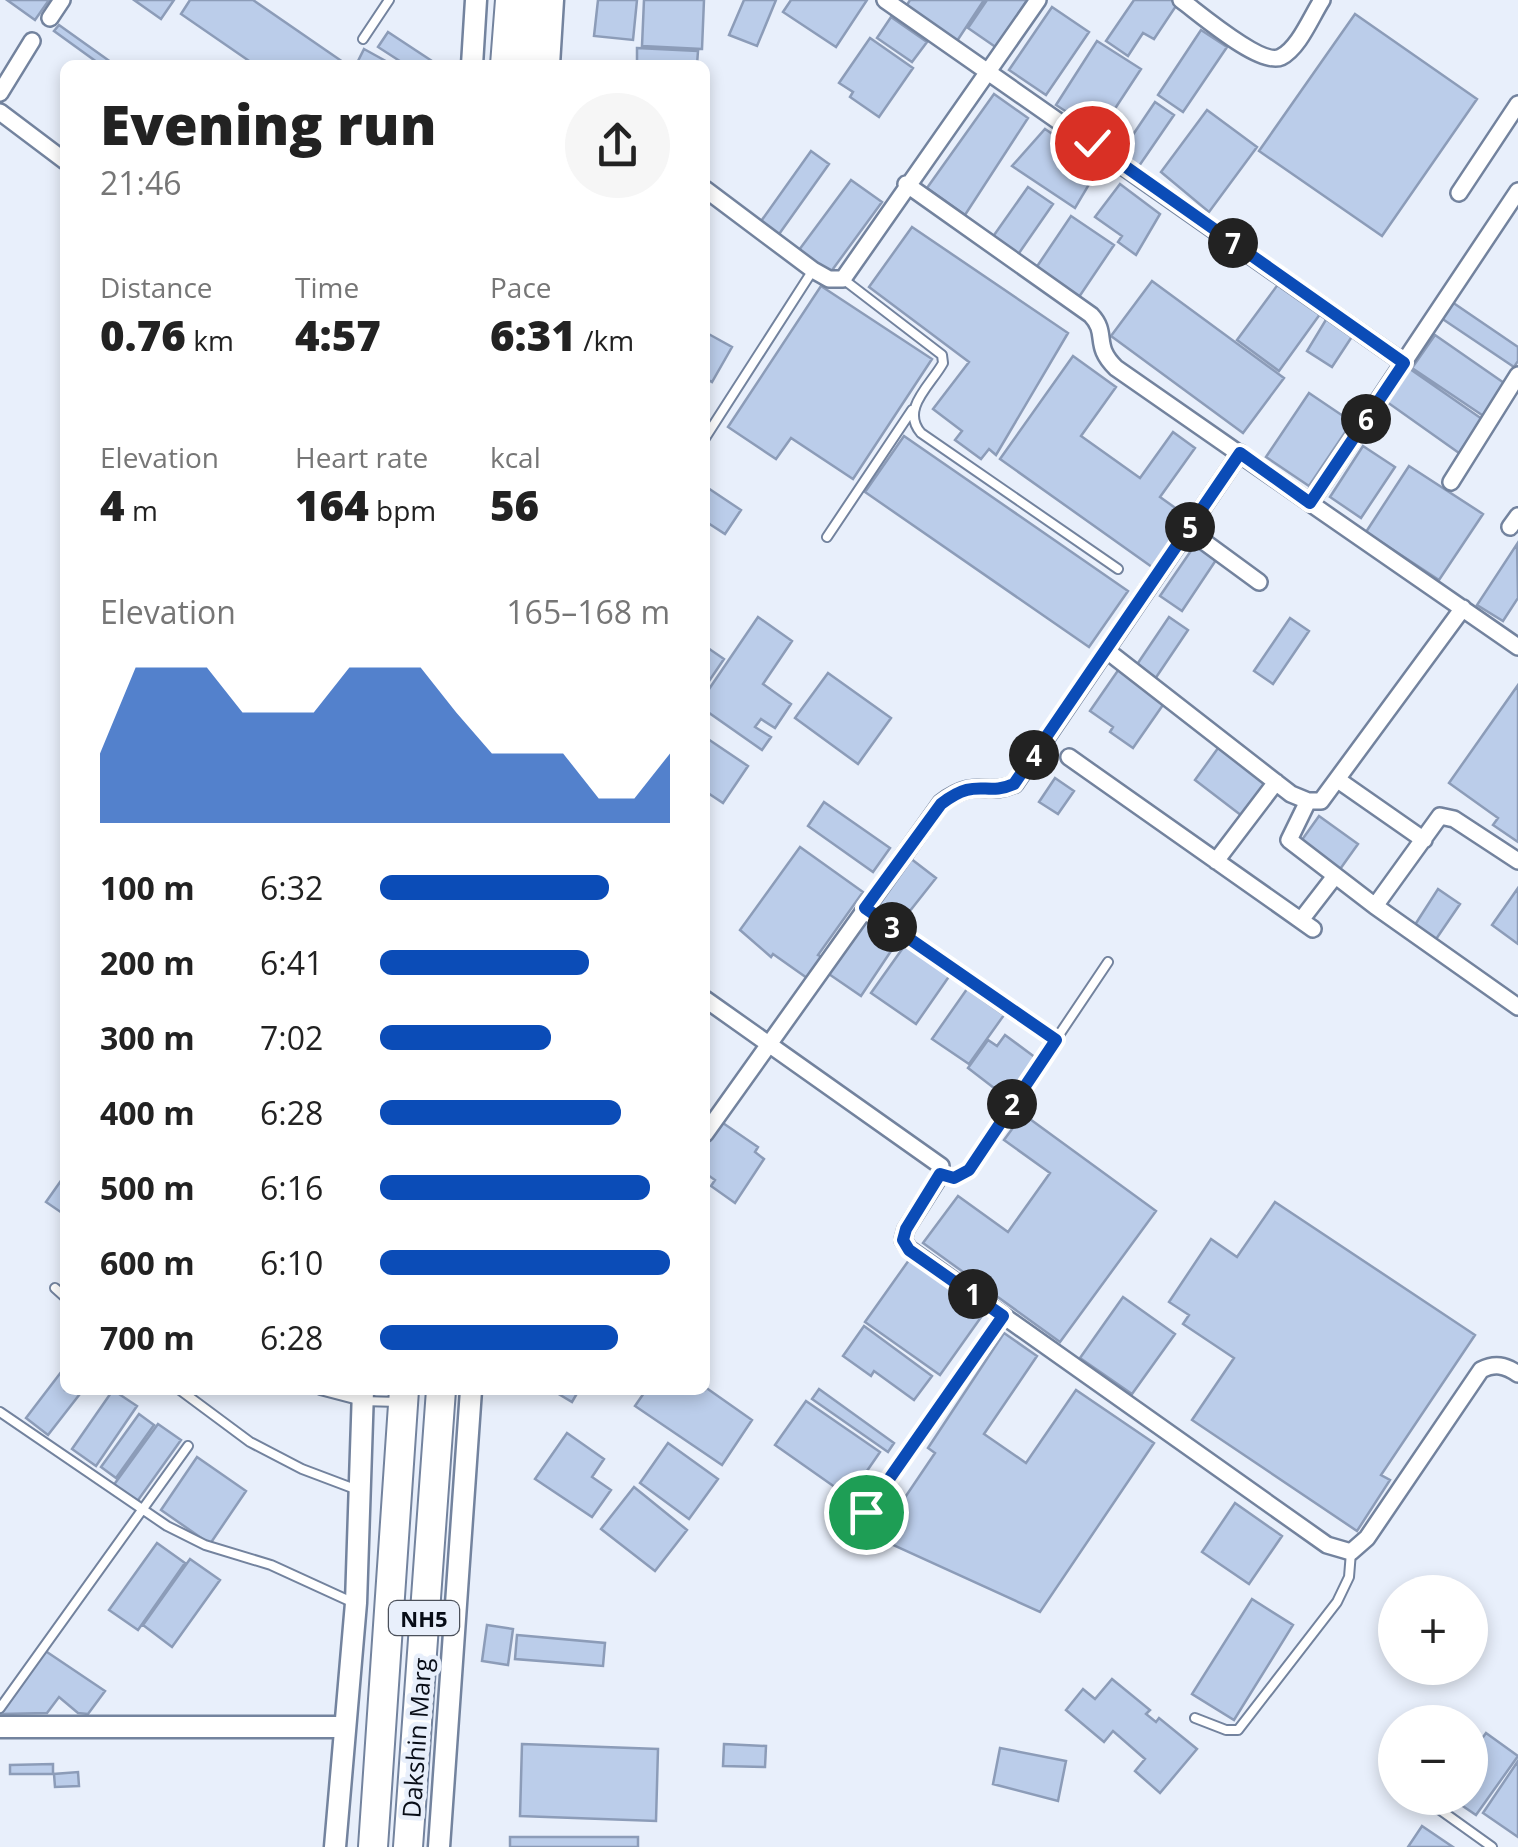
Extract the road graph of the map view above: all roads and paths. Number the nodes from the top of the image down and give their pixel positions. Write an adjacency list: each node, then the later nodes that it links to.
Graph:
1 (62, 0): 11 (street)
2 (389, 0): 12 (lane)
3 (476, 0): 14 (street)
4 (510, 0): 15 (highway)
5 (535, 0): 16 (highway)
6 (553, 0): 17 (street)
7 (885, 0): 18 (street)
8 (1038, 0): 18 (street)
9 (1181, 0): 10 (street)
10 (1322, 0)
11 (50, 18)
12 (362, 38)
13 (32, 41): 19 (street)
14 (472, 60)
15 (505, 60)
16 (530, 60)
17 (548, 60)
18 (988, 70): 23 (street); 29 (street)
19 (0, 93)
20 (1518, 104): 25 (street)
21 (0, 112): 22 (street)
22 (60, 157)
23 (906, 184): 28 (street); 33 (street)
24 (1518, 192): 29 (street)
25 (1459, 193)
26 (710, 194): 27 (street)
27 (813, 270): 28 (street); 32 (lane)
28 (842, 279): 31 (lane)
29 (1404, 363): 35 (street)
30 (1518, 375): 34 (street)
31 (912, 410): 37 (lane); 38 (lane)
32 (710, 430)
33 (1240, 453): 35 (street); 36 (street)
34 (1451, 482)
35 (1310, 503): 40 (street)
36 (1188, 530): 39 (street); 42 (street)
37 (826, 536)
38 (1118, 570)
39 (1259, 582)
40 (1463, 608): 41 (street); 44 (street)
41 (1515, 638)
42 (1106, 650): 45 (street); 52 (street)
43 (1070, 757): 48 (street)
44 (1338, 780): 46 (street); 47 (street)
45 (1276, 782): 46 (street); 48 (street)
46 (1308, 802): 50 (street)
47 (1424, 840): 49 (street); 51 (street)
48 (1216, 861): 50 (street)
49 (1518, 861)
50 (1335, 876): 51 (street)
51 (1374, 906): 55 (street)
52 (865, 908): 56 (lane); 57 (street)
53 (1108, 962): 56 (lane)
54 (710, 1003): 57 (street)
55 (1518, 1007)
56 (1056, 1040): 59 (lane)
57 (767, 1043): 58 (street); 59 (street)
58 (710, 1127)
59 (940, 1174): 62 (street)
60 (55, 1288): 61 (lane)
61 (60, 1292)
62 (1003, 1316): 73 (lane); 74 (street)
63 (1518, 1374): 74 (street)
64 (187, 1395): 71 (lane)
65 (442, 1395): 83 (highway, Dakshin Marg / NH5)
66 (471, 1395): 84 (street)
67 (362, 1396): 68 (lane); 71 (street)
68 (404, 1396): 82 (highway, Dakshin Marg / NH5)
69 (0, 1412): 72 (lane)
70 (188, 1446): 72 (lane)
71 (359, 1490): 75 (street)
72 (142, 1508): 75 (lane); 76 (lane)
73 (866, 1512)
74 (1351, 1552): 77 (lane)
75 (356, 1603): 79 (street)
76 (0, 1708)
77 (1195, 1718)
78 (0, 1726): 79 (street)
79 (344, 1727): 81 (street)
80 (1447, 1815): 85 (lane)
81 (335, 1847)
82 (373, 1847)
83 (408, 1847)
84 (439, 1847)
85 (1492, 1847)

